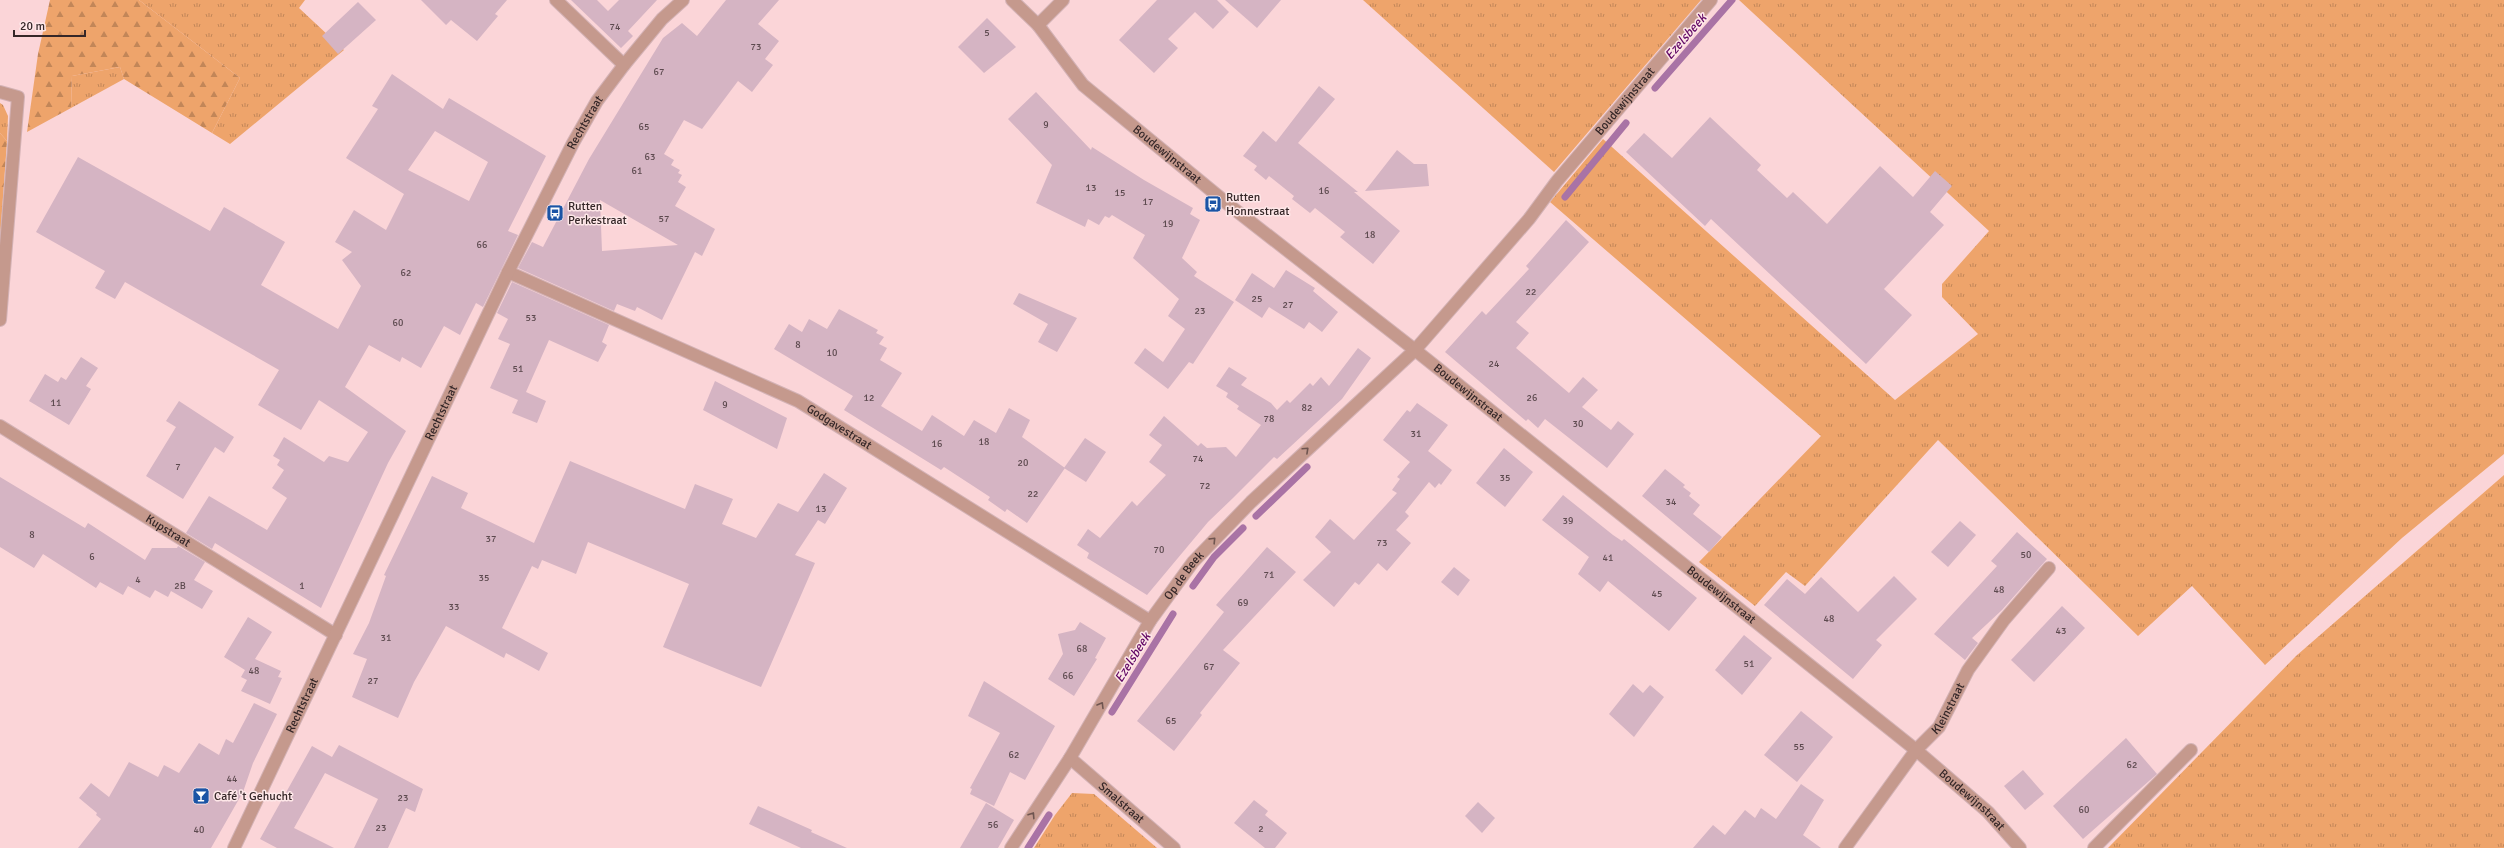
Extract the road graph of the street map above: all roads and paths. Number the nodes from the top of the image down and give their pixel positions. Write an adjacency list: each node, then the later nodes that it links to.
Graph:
1 (556, 0): 7 (street)
2 (683, 0): 7 (street, Rechtstraat)
3 (1012, 0): 6 (street, Boudewijnstraat)
4 (1063, 0): 6 (street)
5 (1711, 0): 11 (street, Boudewijnstraat)
6 (1038, 25): 11 (street, Boudewijnstraat)
7 (624, 65): 9 (street, Rechtstraat)
8 (0, 92): 10 (street)
9 (508, 272): 14 (street, Godgavestraat); 15 (street, Rechtstraat)
10 (0, 320)
11 (1415, 350): 14 (street, Op de Beek, one-way to 11); 16 (street, Boudewijnstraat)
12 (0, 426): 15 (street, Kupstraat)
13 (2049, 568): 16 (street, Kleinstraat)
14 (1150, 621): 18 (street, Op de Beek, one-way to 14)
15 (336, 635): 19 (street, Rechtstraat)
16 (1916, 750): 22 (street, Kleinstraat); 23 (street, Boudewijnstraat)
17 (2191, 750): 24 (street)
18 (1070, 758): 20 (street, Op de Beek, one-way to 18); 21 (street, Smalstraat)
19 (234, 848)
20 (1011, 848)
21 (1174, 848)
22 (1845, 848)
23 (2020, 848)
24 (2094, 848)

